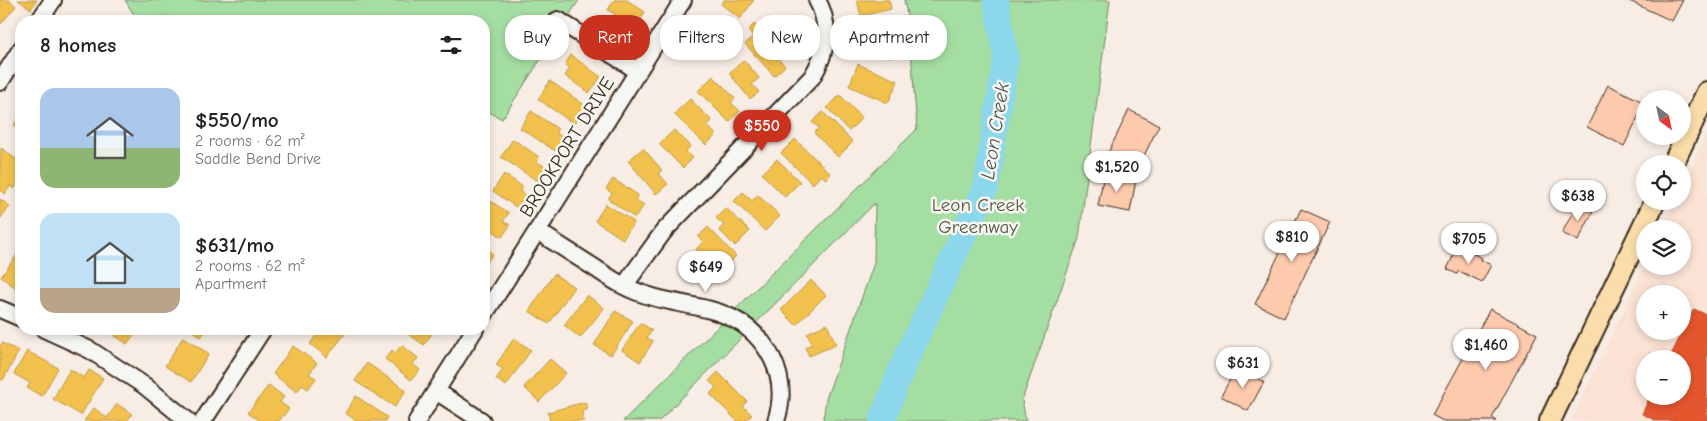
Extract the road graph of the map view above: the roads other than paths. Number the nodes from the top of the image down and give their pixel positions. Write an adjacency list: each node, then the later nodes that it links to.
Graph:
1 (53, 0): 4 (street)
2 (684, 0): 7 (street, BROOKPORT DRIVE)
3 (818, 0): 13 (street)
4 (43, 15)
5 (569, 27): 7 (street)
6 (15, 58): 8 (street)
7 (638, 71): 12 (street, BROOKPORT DRIVE)
8 (0, 82)
9 (1707, 92): 10 (main road)
10 (1677, 155)
11 (1651, 210): 26 (main road)
12 (537, 231): 13 (street); 14 (street, BROOKPORT DRIVE)
13 (624, 286): 25 (street)
14 (490, 306)
15 (0, 309): 16 (street)
16 (15, 315)
17 (59, 335): 21 (street)
18 (259, 335): 22 (street)
19 (471, 335): 20 (street)
20 (436, 392): 23 (street); 24 (street)
21 (188, 421)
22 (203, 421)
23 (417, 421)
24 (482, 421)
25 (776, 421)
26 (1550, 421)

